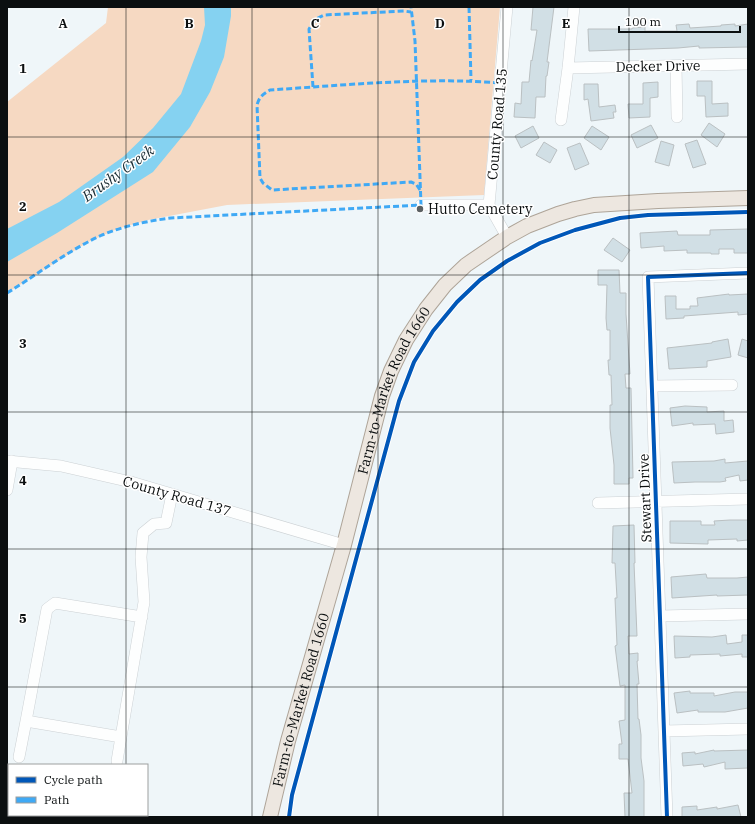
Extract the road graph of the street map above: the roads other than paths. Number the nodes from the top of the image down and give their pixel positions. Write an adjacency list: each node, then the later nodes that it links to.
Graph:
1 (507, 7): 10 (street, County Road 135)
2 (574, 7): 5 (street)
3 (748, 64): 4 (street, Decker Drive)
4 (676, 66): 5 (street, Decker Drive); 6 (street)
5 (568, 68): 7 (street)
6 (677, 117)
7 (561, 120)
8 (748, 198): 11 (main road, Farm-to-Market Road 1660)
9 (421, 205): 10 (street)
10 (489, 205): 11 (street)
11 (507, 237): 21 (main road, Farm-to-Market Road 1660)
12 (748, 273): 14 (street, Stewart Drive)
13 (732, 385): 14 (street)
14 (652, 386): 19 (street, Stewart Drive)
15 (10, 461): 16 (street); 17 (street, County Road 137)
16 (7, 490)
17 (172, 494): 21 (street, County Road 137); 24 (street)
18 (748, 499): 19 (street)
19 (656, 502): 20 (street); 23 (street, Stewart Drive)
20 (598, 503)
21 (344, 545): 31 (main road, Farm-to-Market Road 1660)
22 (748, 614): 23 (street)
23 (660, 616): 27 (street, Stewart Drive)
24 (142, 617): 25 (street); 28 (street)
25 (26, 721): 28 (street); 29 (street)
26 (748, 729): 27 (street)
27 (664, 731): 32 (street, Stewart Drive)
28 (121, 737): 30 (street)
29 (18, 757)
30 (118, 761)
31 (270, 817)
32 (666, 817)

